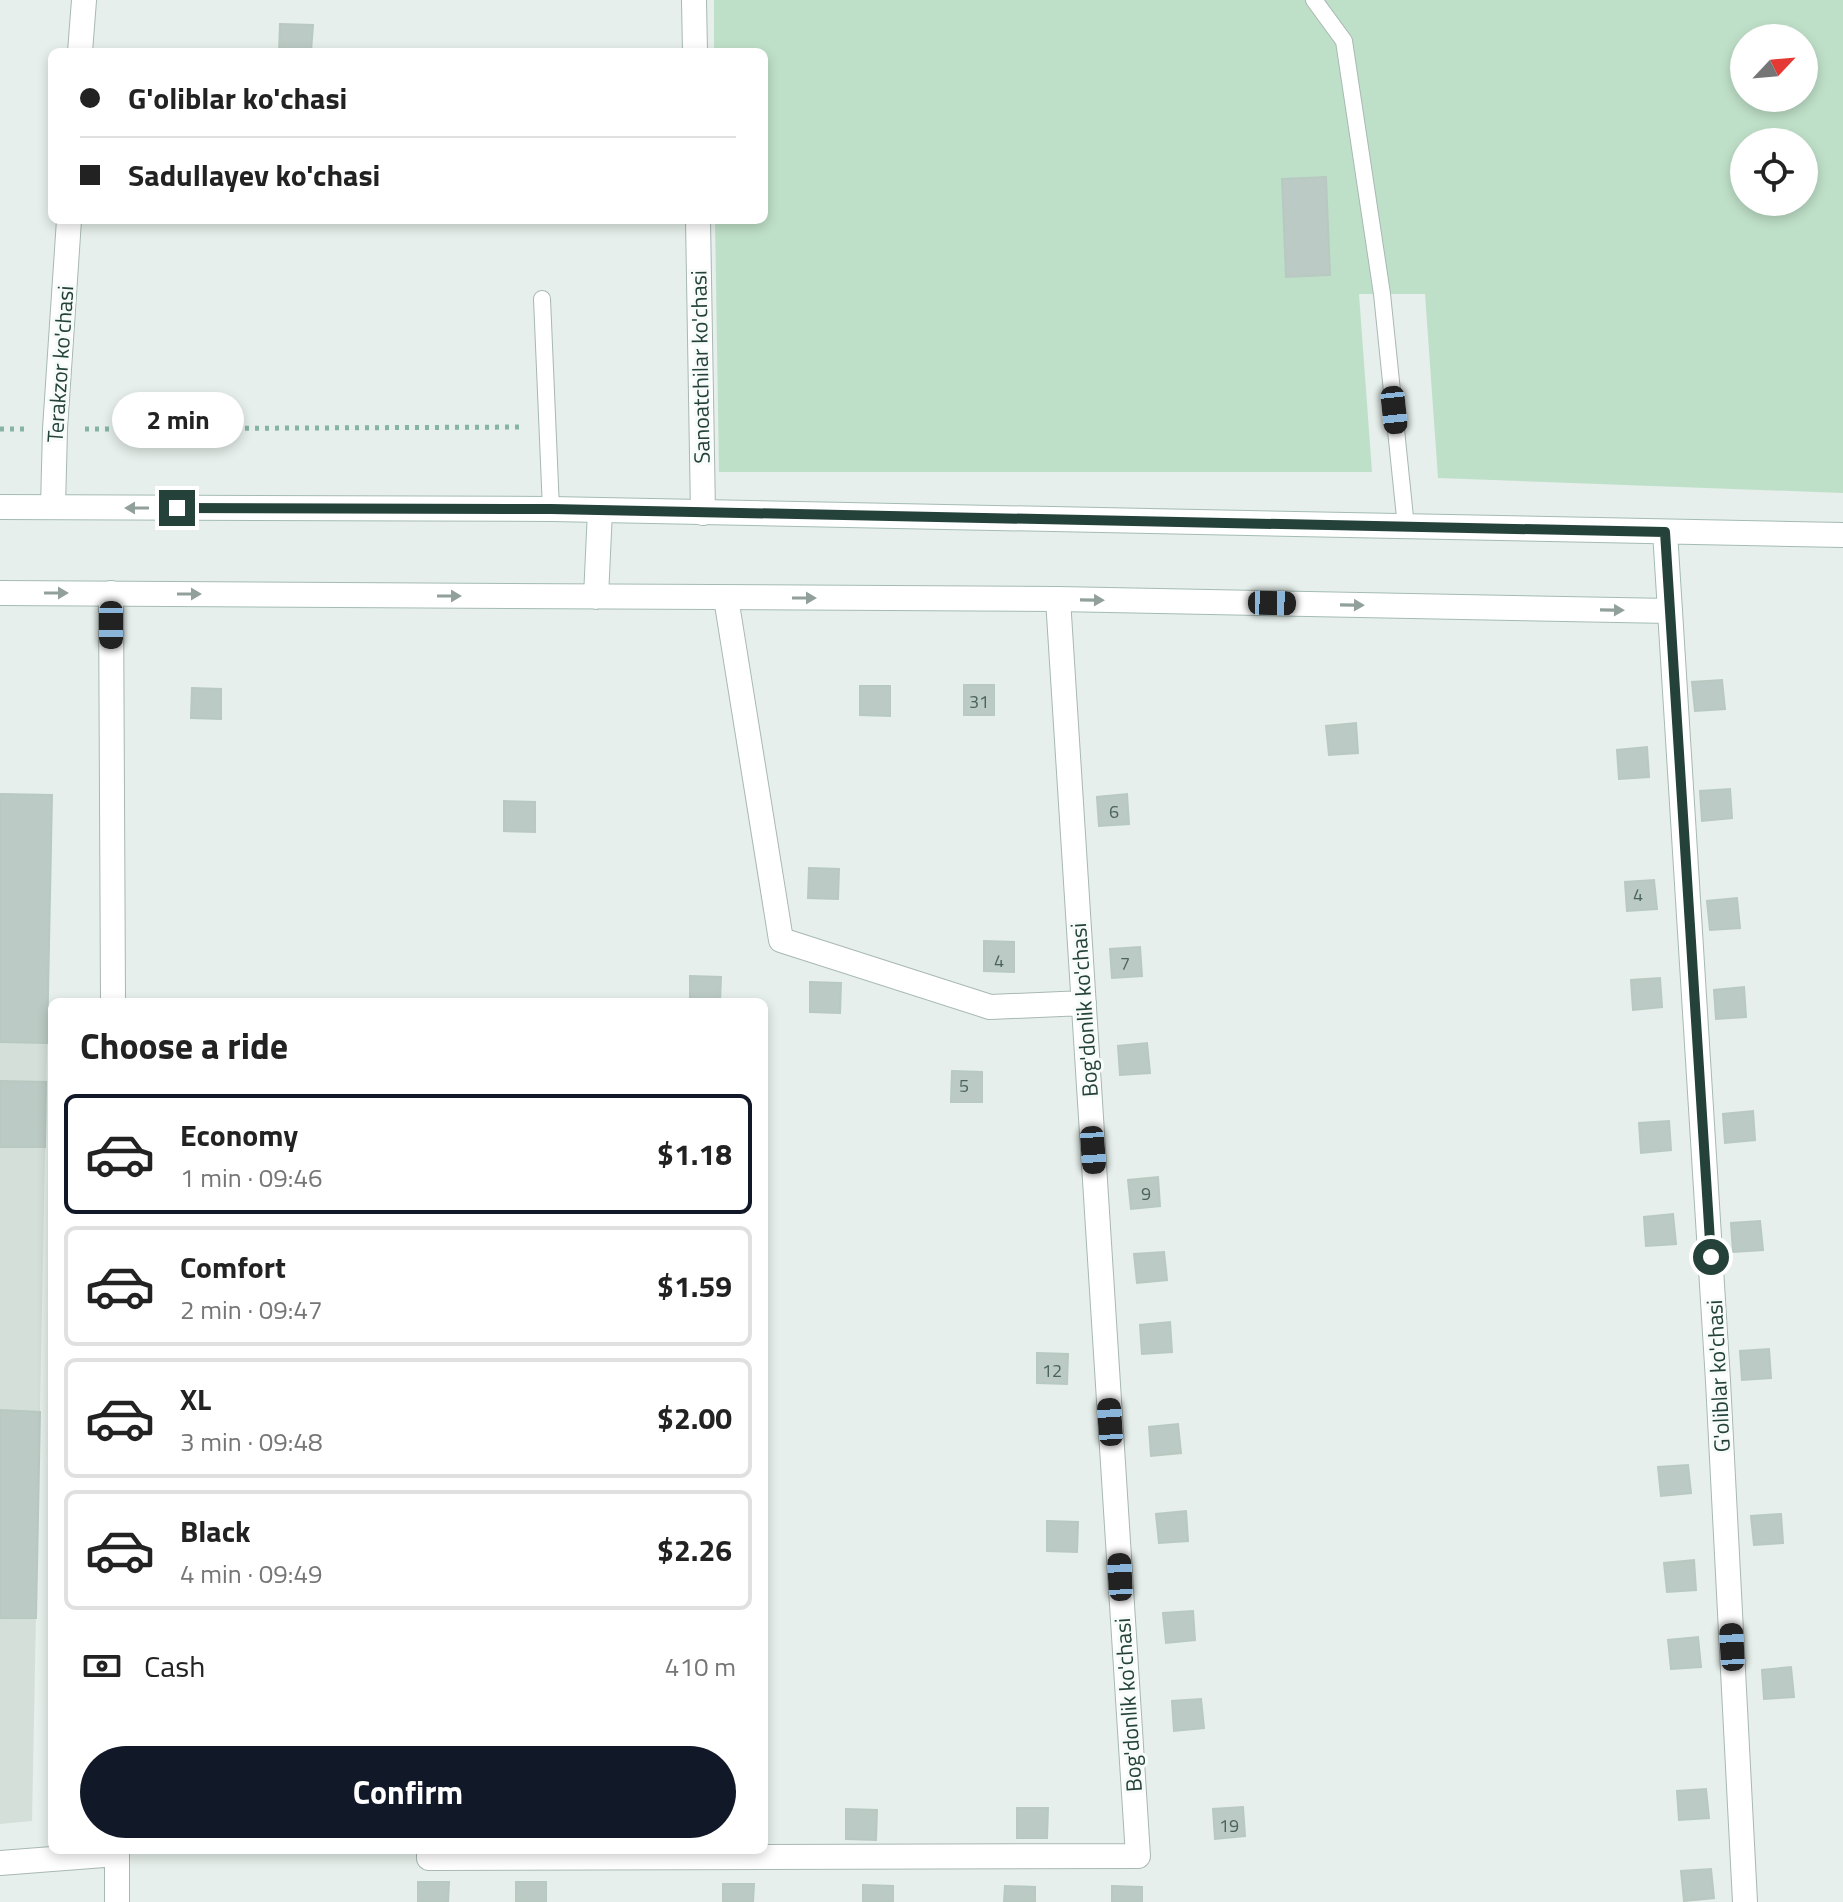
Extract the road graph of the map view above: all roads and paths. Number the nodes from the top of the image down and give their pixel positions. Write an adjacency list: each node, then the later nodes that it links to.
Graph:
1 (84, 0): 4 (street)
2 (694, 0): 5 (street)
3 (1314, 0): 17 (lane)
4 (80, 48)
5 (695, 48)
6 (69, 224): 11 (street, Terakzor ko'chasi)
7 (698, 224): 16 (street, Sanoatchilar ko'chasi)
8 (542, 299): 9 (lane)
9 (548, 427): 11 (path); 14 (lane)
10 (0, 429): 11 (path)
11 (55, 429): 13 (street, Terakzor ko'chasi)
12 (0, 507): 13 (street)
13 (53, 507): 14 (street, one-way to 13)
14 (551, 509): 15 (street)
15 (600, 510): 16 (street); 22 (street)
16 (703, 513): 17 (street)
17 (1406, 527): 18 (street)
18 (1665, 532): 19 (street); 25 (street, G'oliblar ko'chasi)
19 (1843, 535)
20 (0, 593): 21 (street, one-way to 21)
21 (111, 593): 22 (street, one-way to 22); 26 (street)
22 (596, 597): 23 (street)
23 (726, 598): 24 (street, one-way to 24); 27 (street)
24 (1058, 599): 25 (street, one-way to 25); 27 (street, Bog'donlik ko'chasi)
25 (1670, 611): 33 (street, G'oliblar ko'chasi)
26 (113, 998)
27 (1084, 1003): 30 (street, Bog'donlik ko'chasi)
28 (96, 1854): 31 (street)
29 (117, 1854): 32 (street)
30 (429, 1854)
31 (0, 1863)
32 (117, 1902)
33 (1745, 1902)

